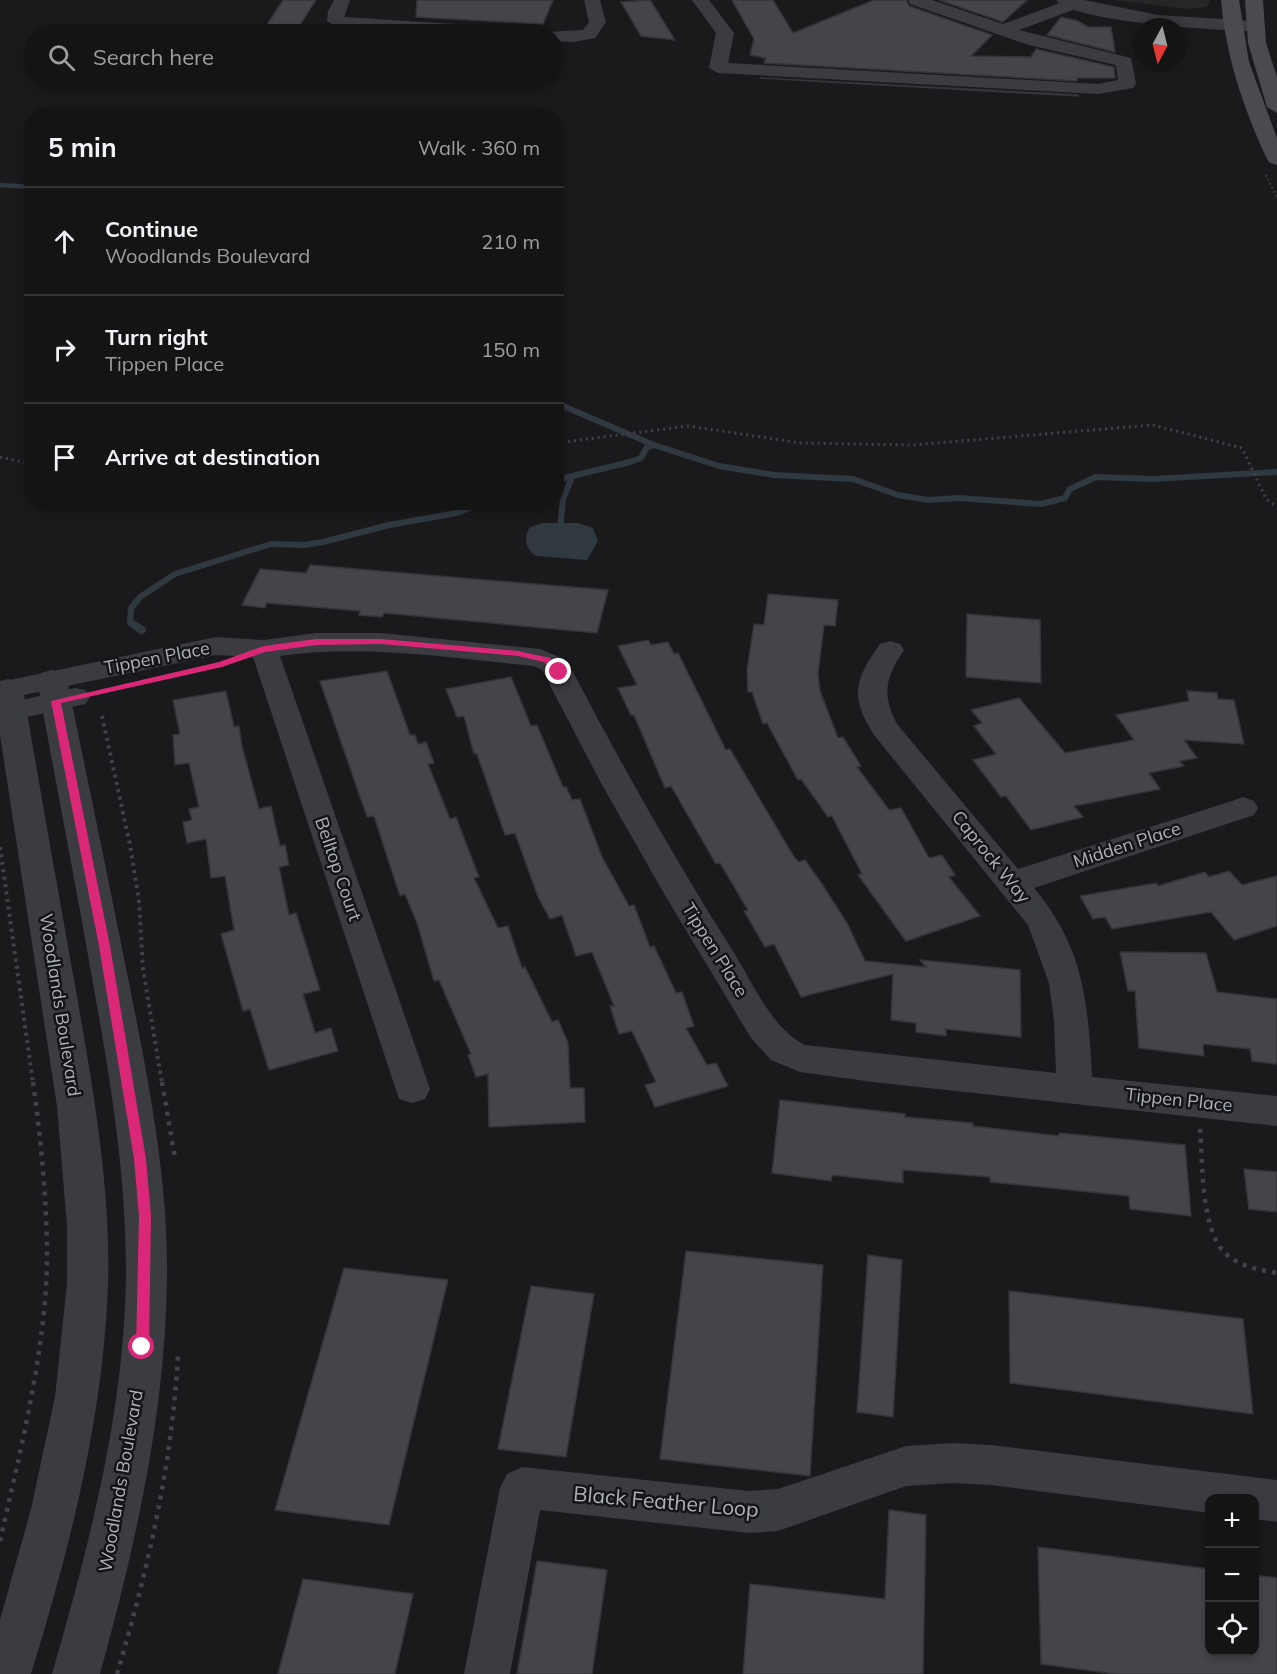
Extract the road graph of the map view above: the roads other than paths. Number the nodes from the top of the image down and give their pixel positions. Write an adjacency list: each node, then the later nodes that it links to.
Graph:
1 (342, 0): 10 (street)
2 (592, 0): 13 (street)
3 (700, 0): 12 (street)
4 (916, 0): 12 (street)
5 (1101, 0): 9 (street)
6 (1230, 0): 9 (main road)
7 (1254, 0): 11 (main road)
8 (1070, 2): 9 (street); 12 (street)
9 (1231, 23): 11 (street); 15 (main road)
10 (356, 24)
11 (1254, 26): 14 (main road)
12 (1003, 30)
13 (564, 36)
14 (1277, 107)
15 (1277, 159)
16 (264, 649): 18 (street, Tippen Place); 22 (street, Tippen Place); 23 (street, Belltop Court)
17 (890, 650): 21 (street, Caprock Way)
18 (54, 691): 19 (street, Tippen Place); 27 (street, Woodlands Boulevard)
19 (5, 701): 26 (street, Woodlands Boulevard)
20 (1243, 808): 21 (street, Midden Place)
21 (1012, 883): 22 (street, Caprock Way)
22 (1074, 1088): 24 (street, Tippen Place)
23 (412, 1089)
24 (1277, 1111)
25 (1277, 1501): 28 (street, Black Feather Loop)
26 (7, 1674)
27 (76, 1674)
28 (487, 1674)

